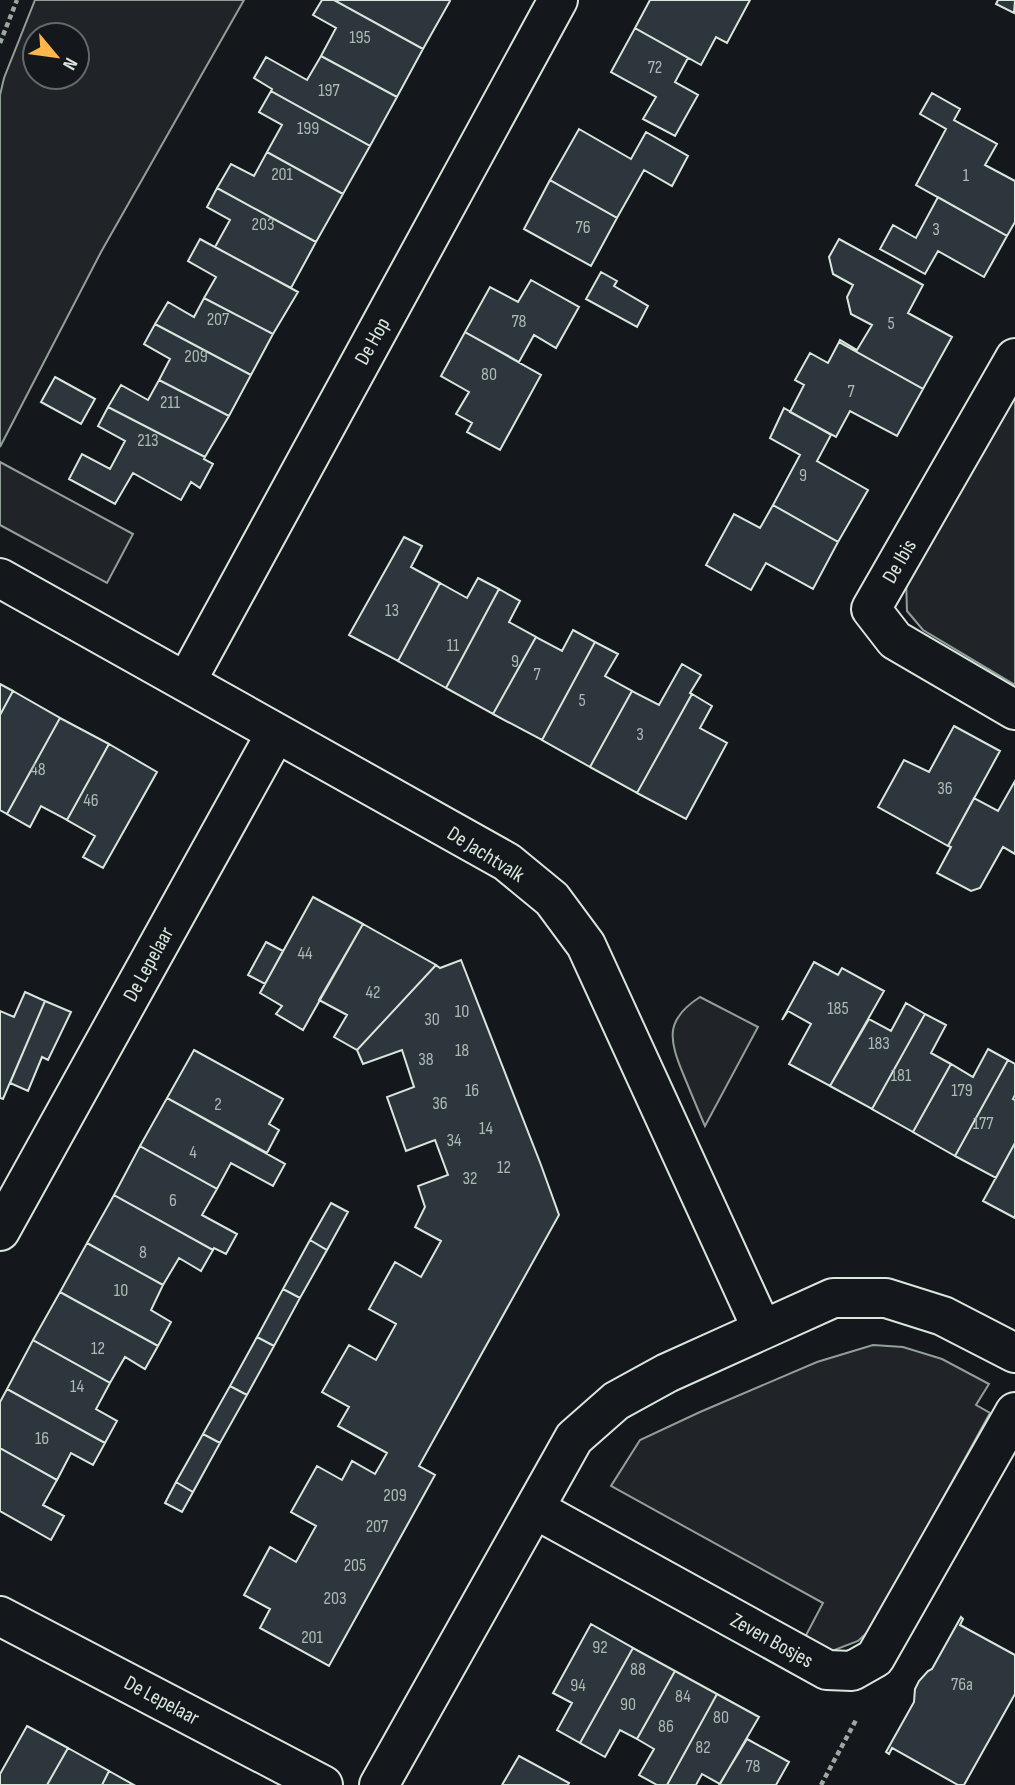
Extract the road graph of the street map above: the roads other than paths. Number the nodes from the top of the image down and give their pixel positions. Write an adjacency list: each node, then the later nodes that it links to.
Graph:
1 (558, 0): 4 (street, De Hop)
2 (1015, 358): 5 (street, De Ibis)
3 (0, 578): 4 (street, De Jachtvalk)
4 (186, 682): 6 (street, De Jachtvalk)
5 (1015, 710)
6 (276, 733): 7 (street, De Lepelaar); 9 (street, De Jachtvalk)
7 (10, 1191): 8 (street, De Lepelaar)
8 (0, 1231)
9 (762, 1329): 10 (street); 12 (street)
10 (1015, 1353)
11 (1015, 1412): 12 (street, Zeven Bosjes)
12 (535, 1508): 15 (street)
13 (0, 1616): 14 (street, De Lepelaar)
14 (323, 1785)
15 (379, 1785)

